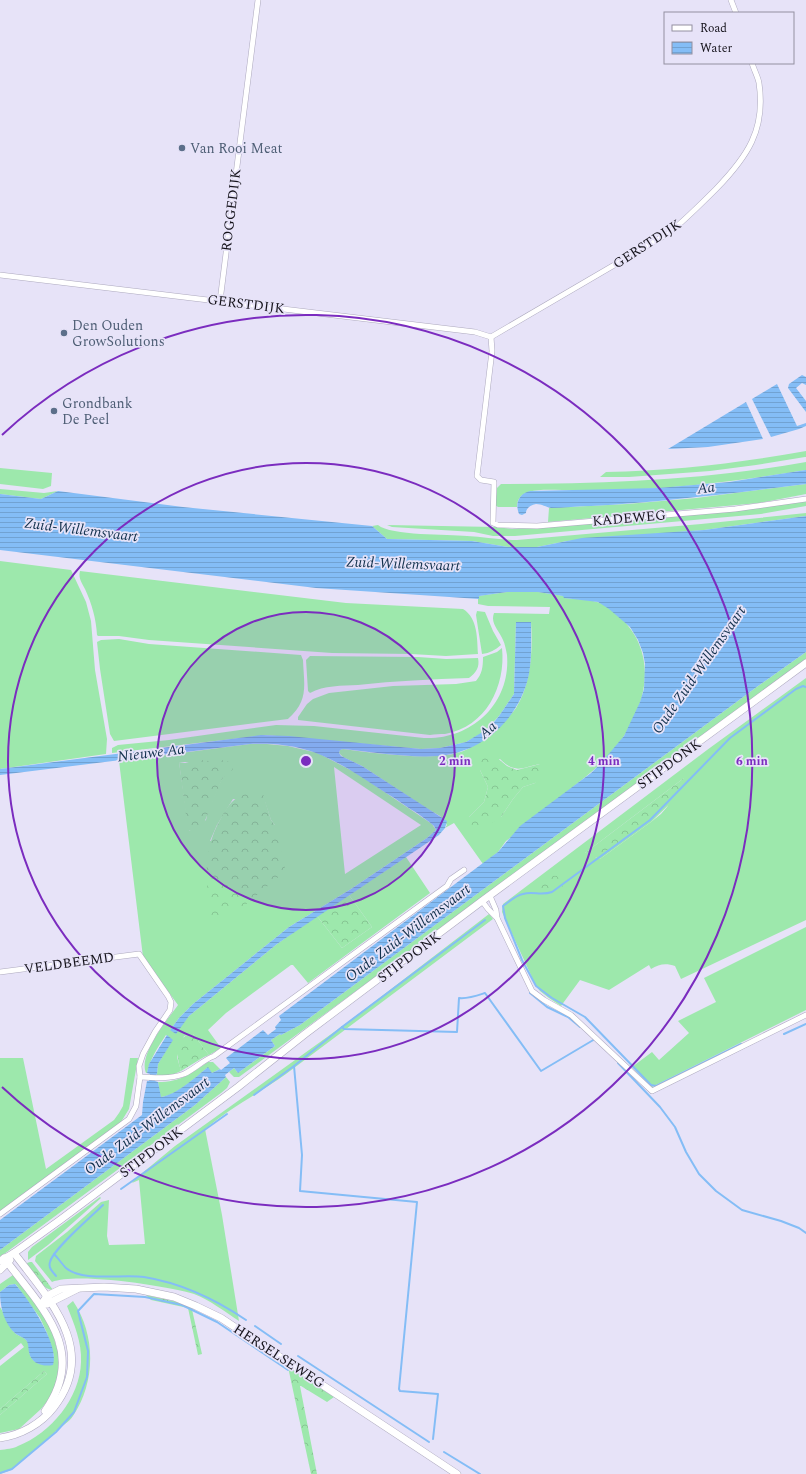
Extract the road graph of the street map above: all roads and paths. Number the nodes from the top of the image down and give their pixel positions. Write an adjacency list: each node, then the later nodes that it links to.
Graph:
1 (258, 0): 6 (street, ROGGEDIJK)
2 (731, 0): 3 (street)
3 (736, 12)
4 (752, 64): 7 (street, GERSTDIJK)
5 (0, 275): 6 (street, GERSTDIJK)
6 (220, 301): 7 (street, GERSTDIJK)
7 (491, 337): 8 (street, KADEWEG)
8 (806, 499)
9 (806, 663): 11 (main road, STIPDONK)
10 (464, 870): 16 (street)
11 (490, 896): 12 (main road, STIPDONK); 13 (street)
12 (482, 901): 13 (street); 18 (main road, STIPDONK)
13 (497, 918): 15 (street)
14 (0, 972): 16 (street, VELDBEEMD)
15 (806, 1015)
16 (140, 1077): 17 (street)
17 (0, 1214)
18 (14, 1253): 19 (main road, STIPDONK); 22 (main road)
19 (4, 1261): 20 (main road, STIPDONK); 24 (main road)
20 (0, 1270)
21 (81, 1288): 22 (main road, HERSELSEWEG); 23 (main road, HERSELSEWEG); 27 (main road, HERSELSEWEG)
22 (47, 1296): 23 (main road); 24 (main road)
23 (52, 1303): 24 (main road, HERSELSEWEG); 25 (main road)
24 (42, 1306): 25 (main road)
25 (37, 1423): 26 (main road)
26 (0, 1438)
27 (457, 1474)

